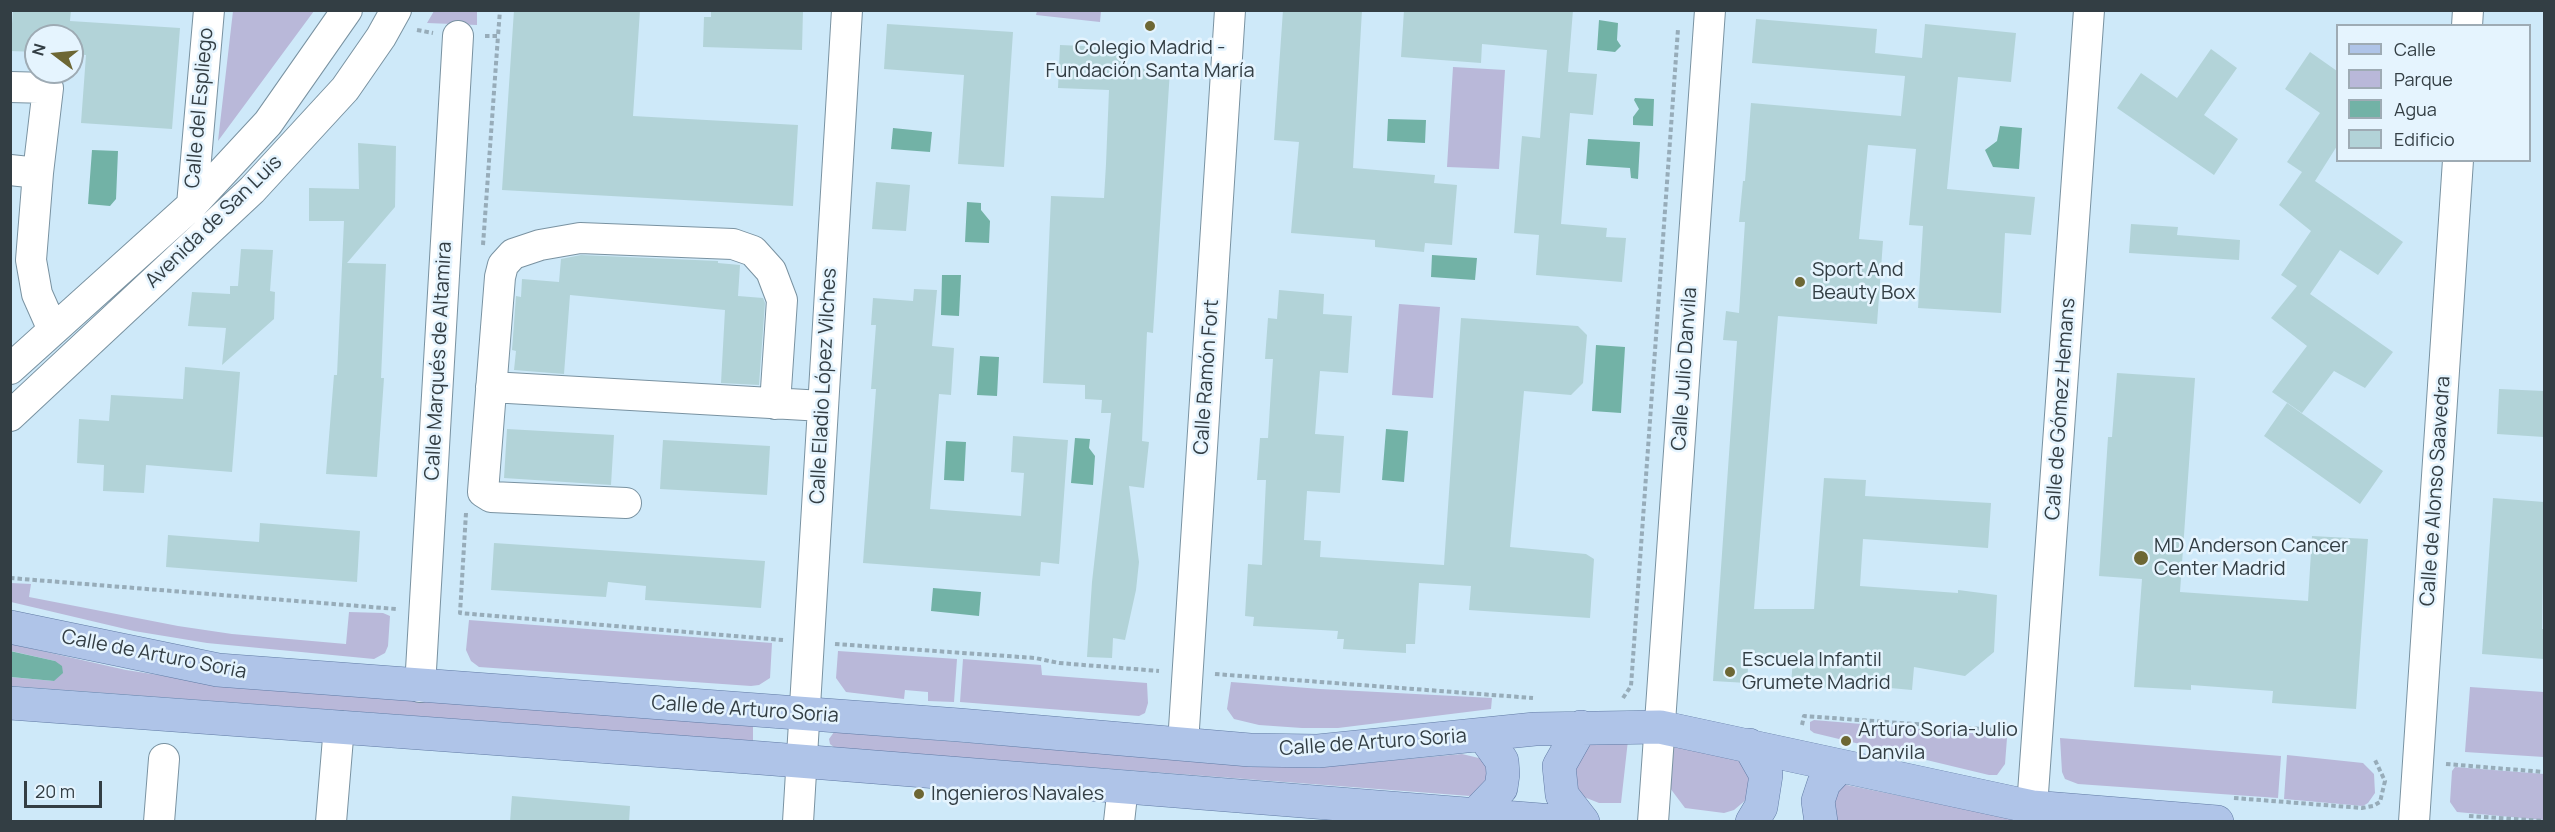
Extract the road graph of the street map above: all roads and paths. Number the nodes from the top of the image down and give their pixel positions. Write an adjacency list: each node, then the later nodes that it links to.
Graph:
1 (209, 10): 13 (street, Calle del Espliego)
2 (347, 10): 13 (street, Avenida de San Luis)
3 (396, 10): 19 (street, Avenida de San Luis)
4 (847, 10): 18 (street, Calle Eladio López Vilches)
5 (1230, 10): 26 (street, Calle Ramón Fort)
6 (1710, 10): 35 (street, Calle Julio Danvila)
7 (2089, 10): 46 (street, Calle de Gómez Hemans)
8 (1679, 20): 27 (path)
9 (458, 36): 28 (street, Calle Marqués de Altamira)
10 (10, 87): 12 (street)
11 (2458, 162): 61 (street, Calle de Alonso Saavedra)
12 (24, 172): 14 (street)
13 (192, 205): 14 (street, Avenida de San Luis)
14 (53, 330): 15 (street, Avenida de San Luis)
15 (10, 369)
16 (491, 387): 17 (street); 17 (street); 20 (street)
17 (775, 404): 18 (street)
18 (823, 406): 25 (street, Calle Eladio López Vilches)
19 (10, 416)
20 (626, 503)
21 (10, 578): 22 (path)
22 (396, 609)
23 (460, 613): 25 (path)
24 (10, 627): 28 (main road, Calle de Arturo Soria)
25 (808, 642): 26 (path); 31 (street, Calle Eladio López Vilches)
26 (1188, 673): 29 (path); 38 (street, Calle Ramón Fort)
27 (1631, 686)
28 (420, 687): 31 (main road, Calle de Arturo Soria)
29 (1536, 698)
30 (10, 703): 33 (main road)
31 (804, 716): 38 (main road, Calle de Arturo Soria); 41 (street, Calle Eladio López Vilches)
32 (1802, 725): 36 (path)
33 (339, 726): 41 (main road); 52 (street)
34 (1581, 727): 35 (main road, Calle de Arturo Soria); 37 (main road, Calle de Arturo Soria); 56 (main road)
35 (1660, 727): 39 (main road, Calle de Arturo Soria); 57 (street, Calle Julio Danvila)
36 (2012, 731)
37 (1484, 736): 38 (main road, Calle de Arturo Soria); 49 (main road, Calle de Arturo Soria)
38 (1184, 744)
39 (1749, 745): 43 (main road, Calle de Arturo Soria); 58 (main road)
40 (164, 759): 51 (street)
41 (803, 761): 45 (main road); 53 (street, Calle Eladio López Vilches)
42 (2445, 764): 44 (path)
43 (1839, 767): 46 (main road, Calle de Arturo Soria); 59 (main road)
44 (2544, 772)
45 (1123, 786): 47 (main road); 54 (street)
46 (2032, 807): 60 (main road, Calle de Arturo Soria)
47 (1365, 813): 49 (main road)
48 (2469, 816): 50 (path)
49 (1474, 818): 55 (main road)
50 (2544, 821)
51 (159, 822)
52 (331, 822)
53 (798, 822)
54 (1119, 822)
55 (1566, 822)
56 (1583, 822)
57 (1653, 822)
58 (1752, 822)
59 (1821, 822)
60 (2217, 822)
61 (2414, 822)

